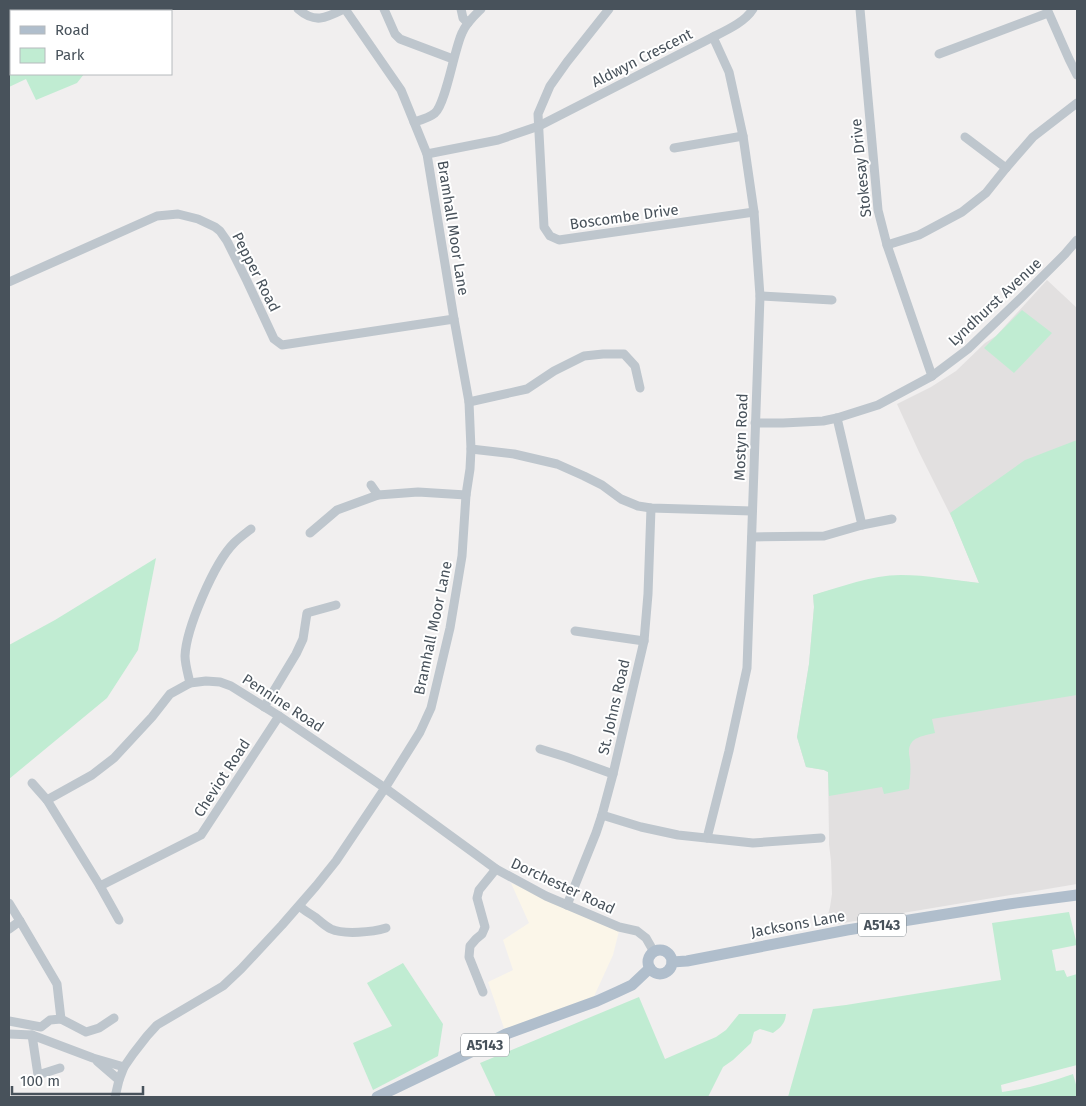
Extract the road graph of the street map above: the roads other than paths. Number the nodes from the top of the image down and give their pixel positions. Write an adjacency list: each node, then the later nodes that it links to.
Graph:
1 (298, 9): 2 (street)
2 (344, 9): 16 (street, Bramhall Moor Lane)
3 (384, 9): 13 (street)
4 (460, 9): 10 (street)
5 (481, 9): 10 (street)
6 (609, 9): 17 (street)
7 (753, 9): 11 (street, Aldwyn Crescent)
8 (860, 9): 25 (street, Stokesay Drive)
9 (1047, 11): 12 (street); 14 (street)
10 (468, 23): 13 (street)
11 (714, 38): 17 (street, Aldwyn Crescent); 18 (street, Mostyn Road)
12 (940, 54)
13 (453, 59): 16 (street)
14 (1077, 75)
15 (1077, 103): 22 (street)
16 (414, 122): 21 (street, Bramhall Moor Lane)
17 (539, 126): 21 (street, Aldwyn Crescent); 23 (street, Boscombe Drive)
18 (743, 136): 20 (street); 23 (street, Mostyn Road)
19 (965, 137): 22 (street)
20 (674, 148)
21 (427, 154): 29 (street, Bramhall Moor Lane)
22 (1006, 168): 25 (street)
23 (754, 212): 27 (street, Mostyn Road)
24 (1076, 243): 30 (street, Lyndhurst Avenue)
25 (887, 245): 30 (street, Stokesay Drive)
26 (9, 282): 29 (street, Pepper Road)
27 (760, 296): 28 (street); 34 (street, Mostyn Road)
28 (832, 300)
29 (454, 319): 32 (street, Bramhall Moor Lane)
30 (932, 376): 33 (street, Lyndhurst Avenue)
31 (640, 388): 32 (street)
32 (469, 402): 35 (street, Bramhall Moor Lane)
33 (837, 418): 34 (street, Lyndhurst Avenue); 42 (street)
34 (755, 423): 40 (street, Mostyn Road)
35 (471, 449): 37 (street, Bramhall Moor Lane); 39 (street)
36 (371, 485): 38 (street)
37 (466, 495): 38 (street); 55 (street, Bramhall Moor Lane)
38 (378, 496): 44 (street)
39 (651, 508): 40 (street); 48 (street, St. Johns Road)
40 (752, 510): 45 (street, Mostyn Road)
41 (892, 519): 42 (street)
42 (862, 525): 45 (street)
43 (251, 528): 49 (street)
44 (310, 533)
45 (752, 537): 58 (street, Mostyn Road)
46 (336, 605): 50 (street)
47 (575, 631): 48 (street)
48 (644, 641): 53 (street, St. Johns Road)
49 (190, 683): 50 (street, Pennine Road); 56 (street, Pennine Road)
50 (264, 707): 51 (street, Pennine Road)
51 (279, 716): 55 (street, Pennine Road); 61 (street, Cheviot Road)
52 (540, 749): 53 (street)
53 (613, 774): 57 (street, St. Johns Road)
54 (32, 783): 56 (street)
55 (385, 788): 60 (street, Dorchester Road); 65 (street, Bramhall Moor Lane)
56 (47, 800): 61 (street)
57 (602, 815): 58 (street); 64 (street, St. Johns Road)
58 (707, 838): 59 (street)
59 (821, 838)
60 (496, 868): 64 (street, Dorchester Road); 73 (street)
61 (100, 886): 66 (street)
62 (1077, 895): 71 (main road, Jacksons Lane / A5143)
63 (9, 902): 67 (street)
64 (567, 905): 70 (street, Dorchester Road)
65 (299, 906): 68 (street); 80 (street, Bramhall Moor Lane)
66 (119, 920)
67 (20, 921): 69 (street); 75 (street)
68 (386, 928)
69 (9, 929)
70 (654, 952): 71 (main road); 72 (main road)
71 (672, 962): 72 (main road, Jacksons Lane / A5143)
72 (650, 968): 84 (main road, A5143)
73 (483, 992)
74 (114, 1018): 75 (street)
75 (61, 1019): 76 (street)
76 (9, 1021)
77 (9, 1034): 78 (street)
78 (32, 1035): 79 (street); 81 (street)
79 (93, 1058): 80 (street); 82 (street)
80 (124, 1067): 82 (street, Bramhall Moor Lane)
81 (60, 1068)
82 (119, 1080): 83 (street, Bramhall Moor Lane)
83 (115, 1097)
84 (377, 1097)

